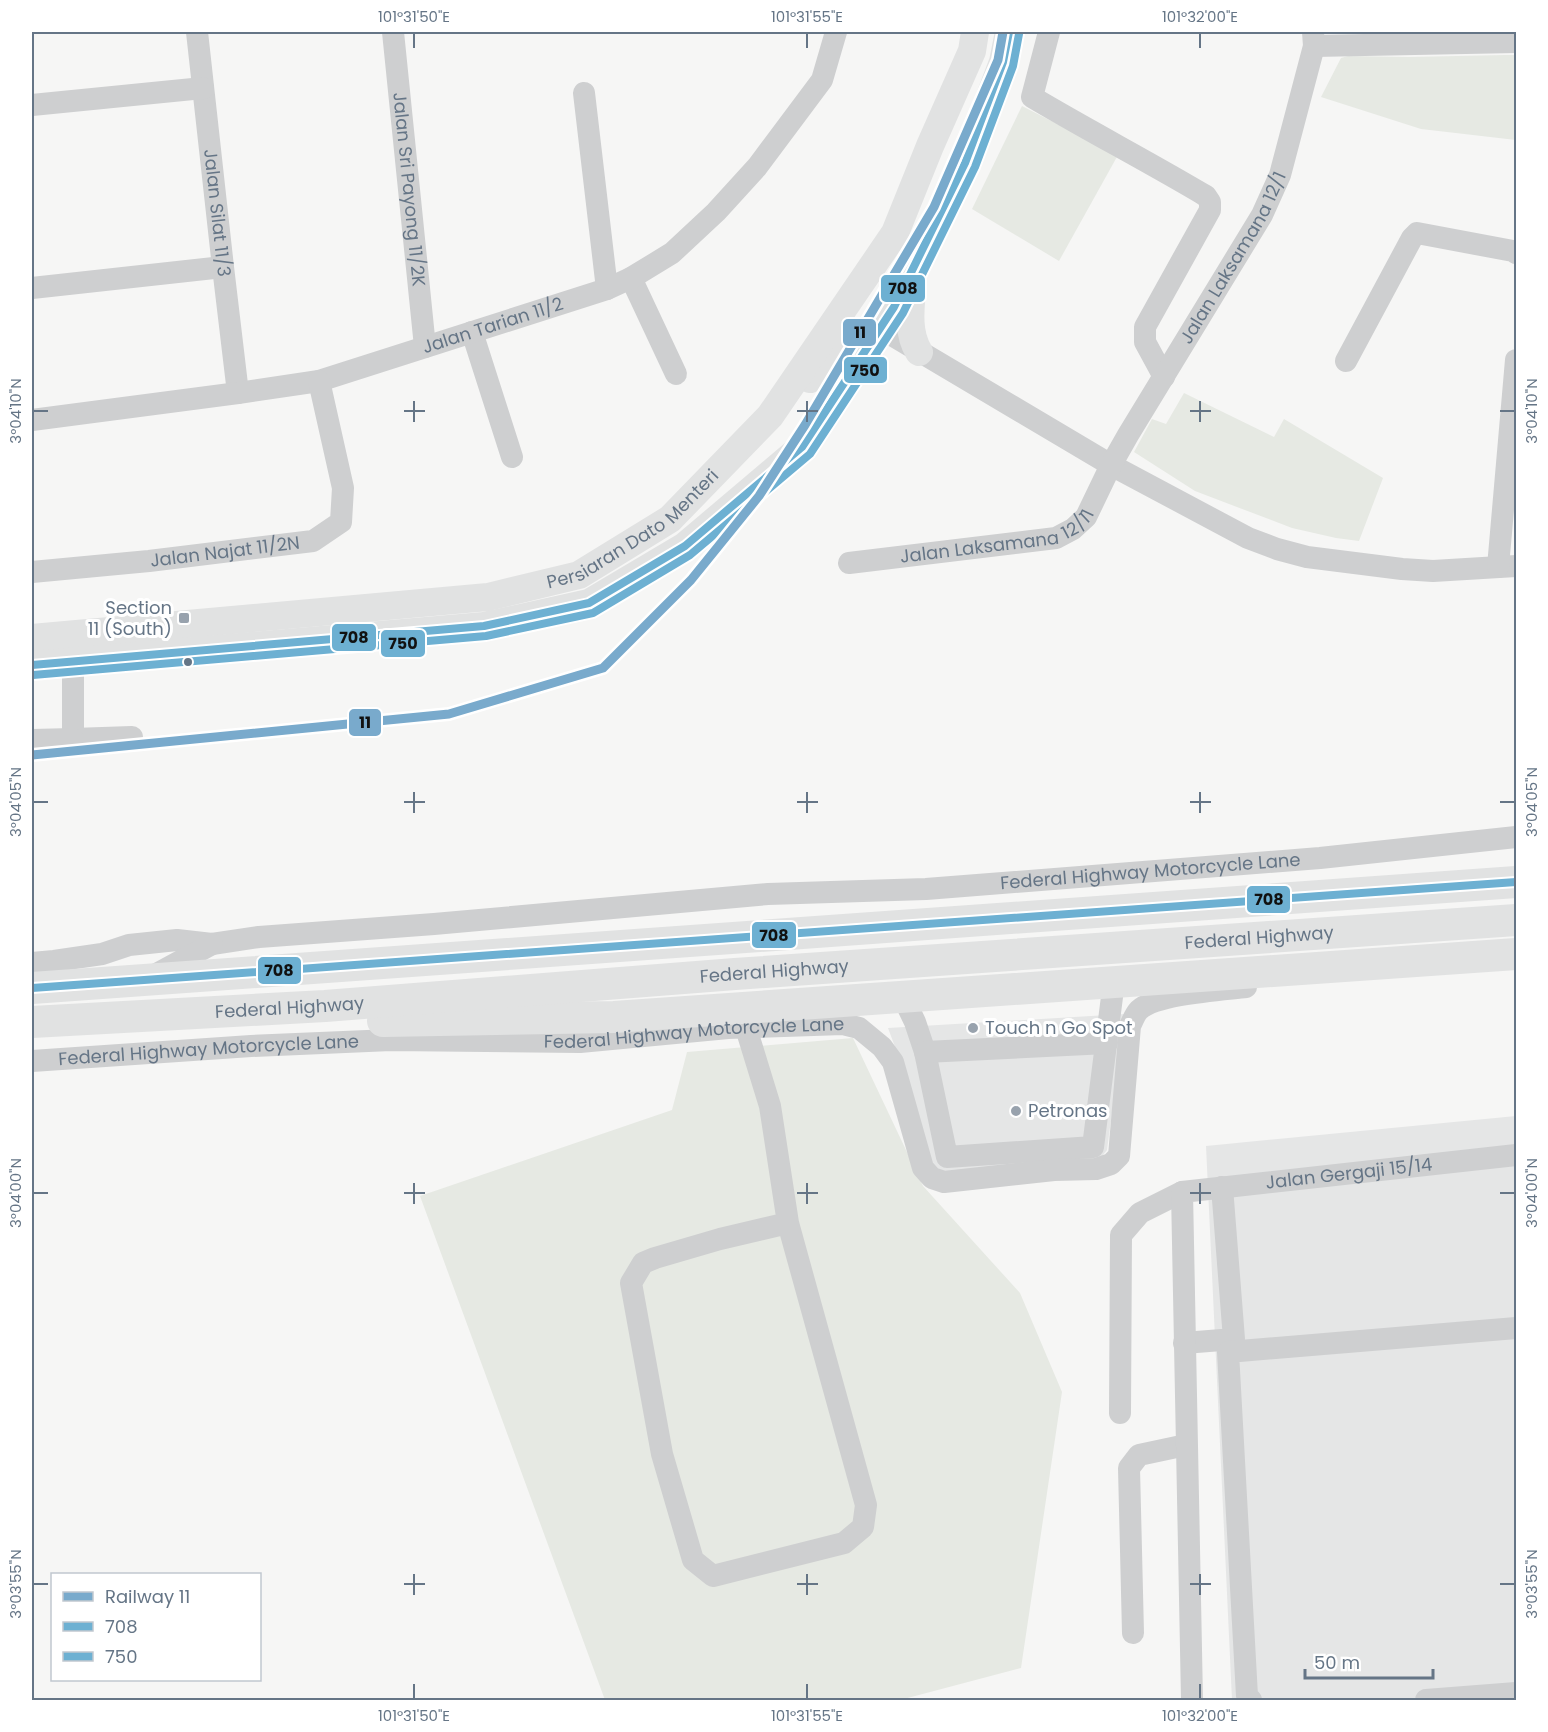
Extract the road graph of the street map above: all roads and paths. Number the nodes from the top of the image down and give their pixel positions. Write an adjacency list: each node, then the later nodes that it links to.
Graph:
1 (197, 32): 9 (street, Jalan Silat 11/3)
2 (393, 32): 21 (street, Jalan Sri Payong 11/2K)
3 (836, 32): 16 (street, Jalan Tarian 11/2)
4 (975, 32): 12 (main road, Persiaran Dato Menteri)
5 (1009, 32): 14 (main road, Persiaran Dato Menteri)
6 (1049, 32): 25 (street)
7 (1314, 39): 8 (street); 25 (street, Jalan Laksamana 12/1)
8 (1516, 42)
9 (203, 88): 11 (street); 15 (street, Jalan Silat 11/3)
10 (584, 93): 18 (street)
11 (32, 105)
12 (895, 233): 20 (main road); 28 (main road, Persiaran Dato Menteri)
13 (1516, 253): 23 (street)
14 (914, 265): 20 (main road, Persiaran Dato Menteri); 20 (main road)
15 (223, 267): 17 (street); 27 (street, Jalan Silat 11/3)
16 (631, 278): 18 (street, Jalan Tarian 11/2); 24 (street)
17 (32, 288)
18 (606, 289): 19 (street, Jalan Tarian 11/2)
19 (472, 332): 21 (street, Jalan Tarian 11/2); 30 (street)
20 (900, 340): 28 (main road); 31 (street); 36 (main road, Persiaran Dato Menteri)
21 (424, 347): 26 (street, Jalan Tarian 11/2)
22 (1516, 360): 33 (street)
23 (1346, 361)
24 (676, 374)
25 (1164, 377): 31 (street, Jalan Laksamana 12/1)
26 (319, 381): 27 (street, Jalan Tarian 11/2); 34 (street, Jalan Najat 11/2N)
27 (238, 393): 29 (street, Jalan Tarian 11/2)
28 (777, 406): 35 (main road, Persiaran Dato Menteri)
29 (32, 420)
30 (512, 457)
31 (1111, 465): 32 (street, Jalan Laksamana 12/11); 33 (street)
32 (849, 563)
33 (1507, 567)
34 (32, 572)
35 (32, 638)
36 (73, 661): 37 (main road, Persiaran Dato Menteri); 39 (street)
37 (32, 664)
38 (132, 737): 39 (street)
39 (73, 739): 40 (street)
40 (32, 740)
41 (1516, 837): 44 (street, Federal Highway Motorcycle Lane)
42 (1516, 882): 48 (highway, Federal Highway)
43 (1516, 920): 52 (highway, Federal Highway)
44 (212, 944): 46 (street, Federal Highway Motorcycle Lane); 48 (street)
45 (1516, 954): 49 (highway)
46 (32, 963)
47 (1516, 969): 59 (street, Federal Highway Motorcycle Lane)
48 (144, 981): 50 (highway, Federal Highway)
49 (1114, 981): 51 (highway); 55 (street)
50 (32, 988)
51 (903, 997): 53 (highway); 56 (street)
52 (325, 1006): 53 (highway); 54 (highway, Federal Highway)
53 (745, 1018): 57 (street, Federal Highway Motorcycle Lane); 59 (street, Federal Highway Motorcycle Lane); 62 (street)
54 (32, 1022)
55 (1107, 1042): 56 (street); 59 (street)
56 (925, 1052): 59 (street)
57 (32, 1061)
58 (1516, 1155): 60 (street, Jalan Gergaji 15/14)
59 (1053, 1160)
60 (1222, 1187): 61 (street, Jalan Gergaji 15/14); 64 (street)
61 (1182, 1192): 64 (street); 65 (street, Jalan Gergaji 15/14)
62 (788, 1223): 62 (street)
63 (1516, 1328): 70 (street)
64 (1184, 1343): 66 (street)
65 (1120, 1413)
66 (1186, 1445): 67 (street); 69 (street)
67 (1133, 1633)
68 (1516, 1693): 71 (street)
69 (1192, 1701)
70 (1251, 1701)
71 (1426, 1701)

